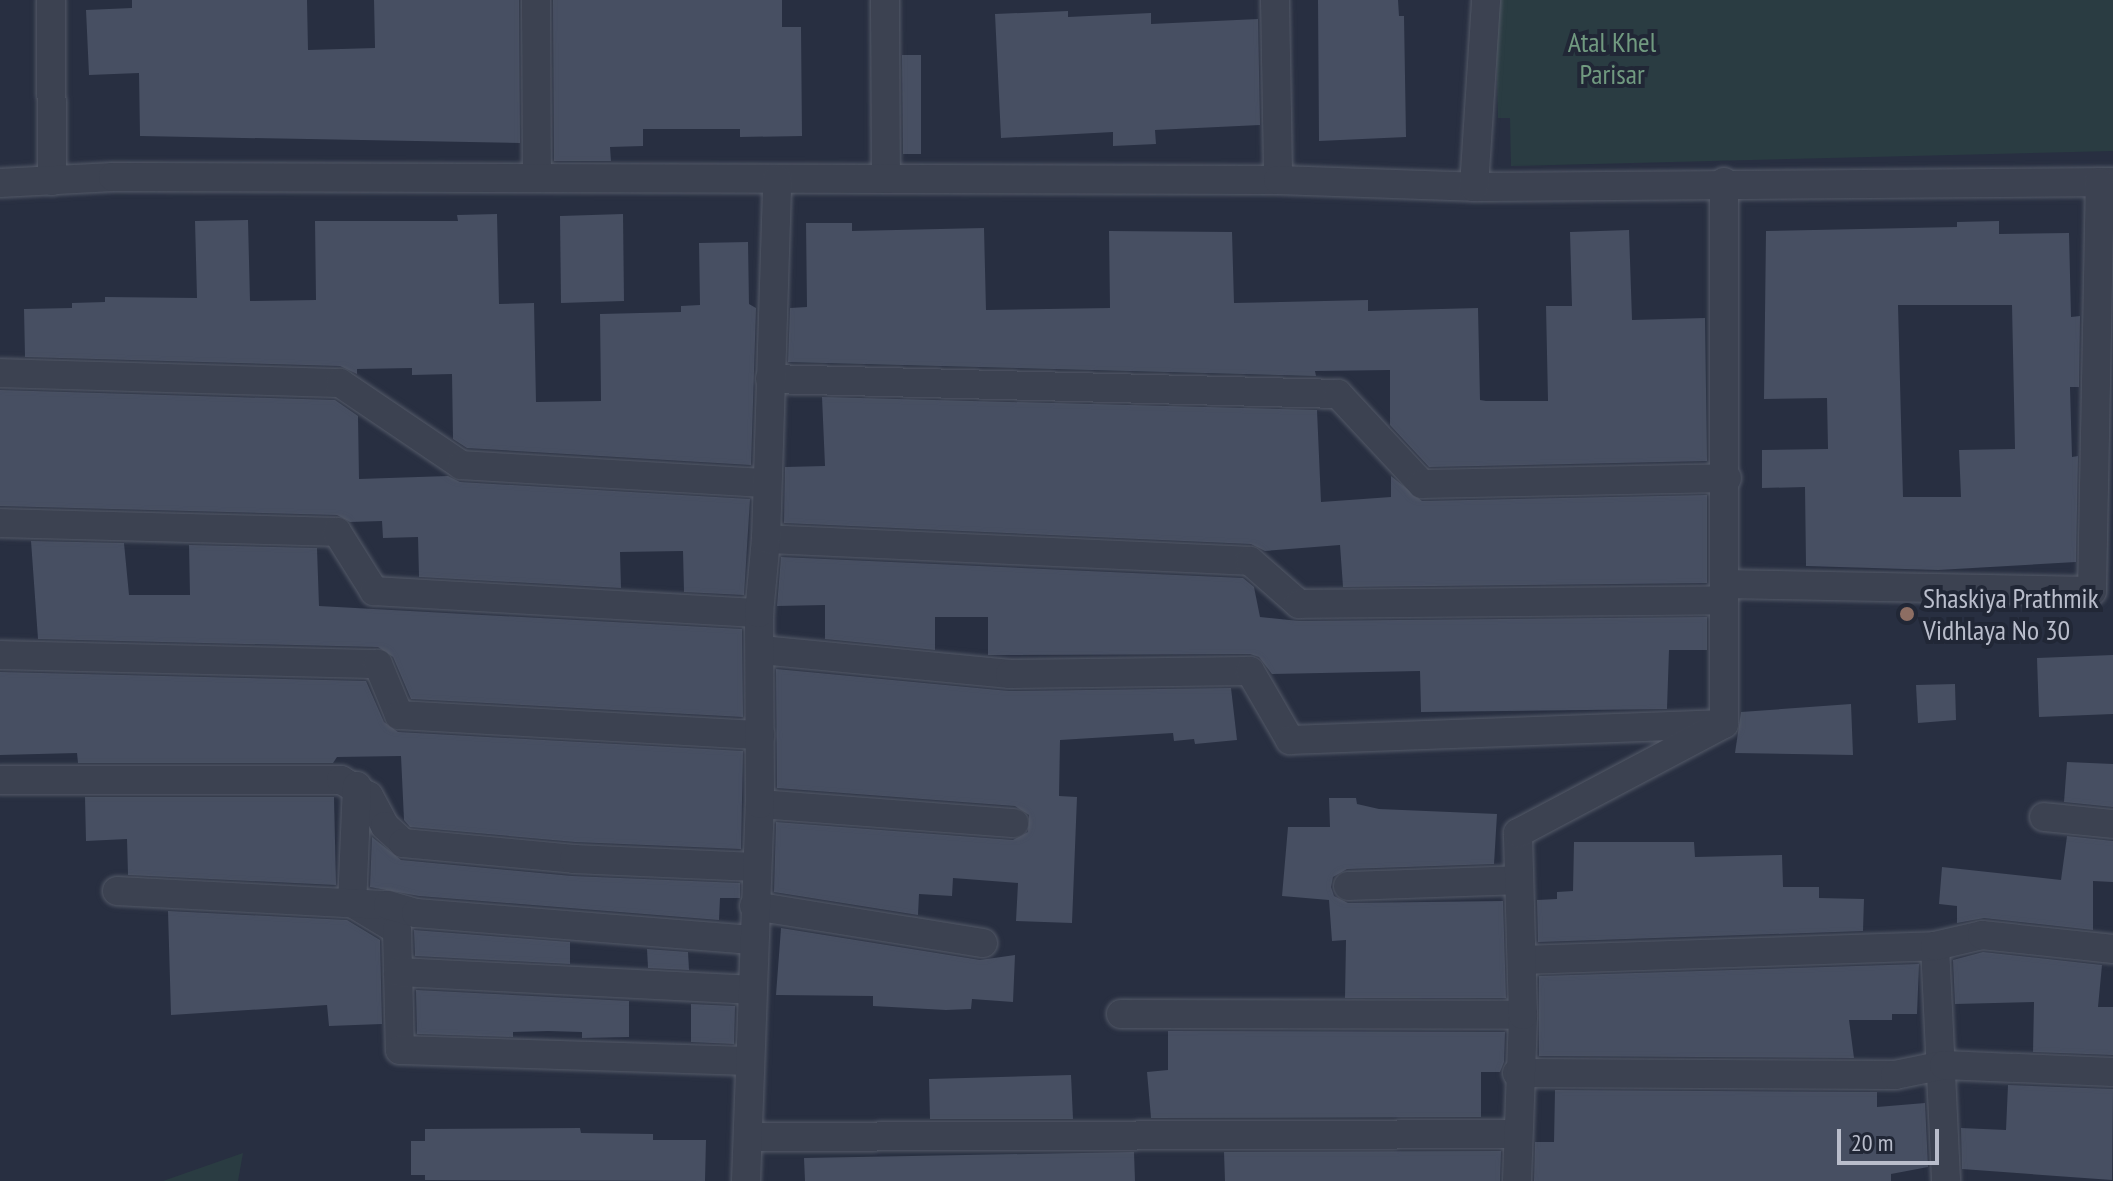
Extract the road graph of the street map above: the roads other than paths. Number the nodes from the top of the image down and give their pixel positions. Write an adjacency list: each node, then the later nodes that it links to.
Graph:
1 (51, 0): 10 (street)
2 (536, 0): 6 (street)
3 (885, 0): 8 (street)
4 (1275, 0): 9 (street)
5 (1486, 0): 14 (street)
6 (537, 178): 7 (street); 10 (street)
7 (777, 179): 8 (street); 16 (street)
8 (886, 179): 9 (street)
9 (1278, 180): 14 (street)
10 (52, 181): 13 (street)
11 (1724, 182): 12 (street); 14 (street); 17 (street)
12 (2107, 182): 21 (street)
13 (0, 183)
14 (1474, 187)
15 (0, 373): 18 (street)
16 (770, 379): 17 (street); 18 (street)
17 (1727, 478): 21 (street)
18 (766, 483): 20 (street)
19 (0, 523): 22 (street)
20 (766, 539): 21 (street); 22 (street)
21 (1724, 592): 25 (street)
22 (759, 613): 23 (street)
23 (761, 650): 25 (street); 26 (street)
24 (0, 655): 26 (street)
25 (1724, 724): 34 (street)
26 (760, 735): 29 (street)
27 (0, 780): 28 (street)
28 (357, 786): 33 (street); 37 (street)
29 (760, 804): 31 (street); 33 (street)
30 (2044, 817): 32 (street)
31 (1014, 823)
32 (2113, 824)
33 (755, 867): 38 (street)
34 (1516, 880): 35 (street); 43 (street)
35 (1348, 886)
36 (117, 891): 37 (street)
37 (352, 903): 39 (street); 44 (street)
38 (754, 906): 39 (street); 40 (street)
39 (752, 940): 45 (street)
40 (983, 943)
41 (1935, 946): 42 (street); 43 (street); 49 (street)
42 (2113, 949)
43 (1522, 960): 47 (street)
44 (398, 972): 45 (street); 48 (street)
45 (751, 990): 48 (street)
46 (1121, 1014): 47 (street)
47 (1523, 1015): 51 (street)
48 (750, 1061): 53 (street)
49 (1944, 1065): 50 (street); 51 (street); 54 (street)
50 (2113, 1072)
51 (1517, 1073): 52 (street)
52 (1518, 1134): 53 (street); 56 (street)
53 (749, 1137): 55 (street)
54 (1951, 1180)
55 (746, 1181)
56 (1517, 1181)

